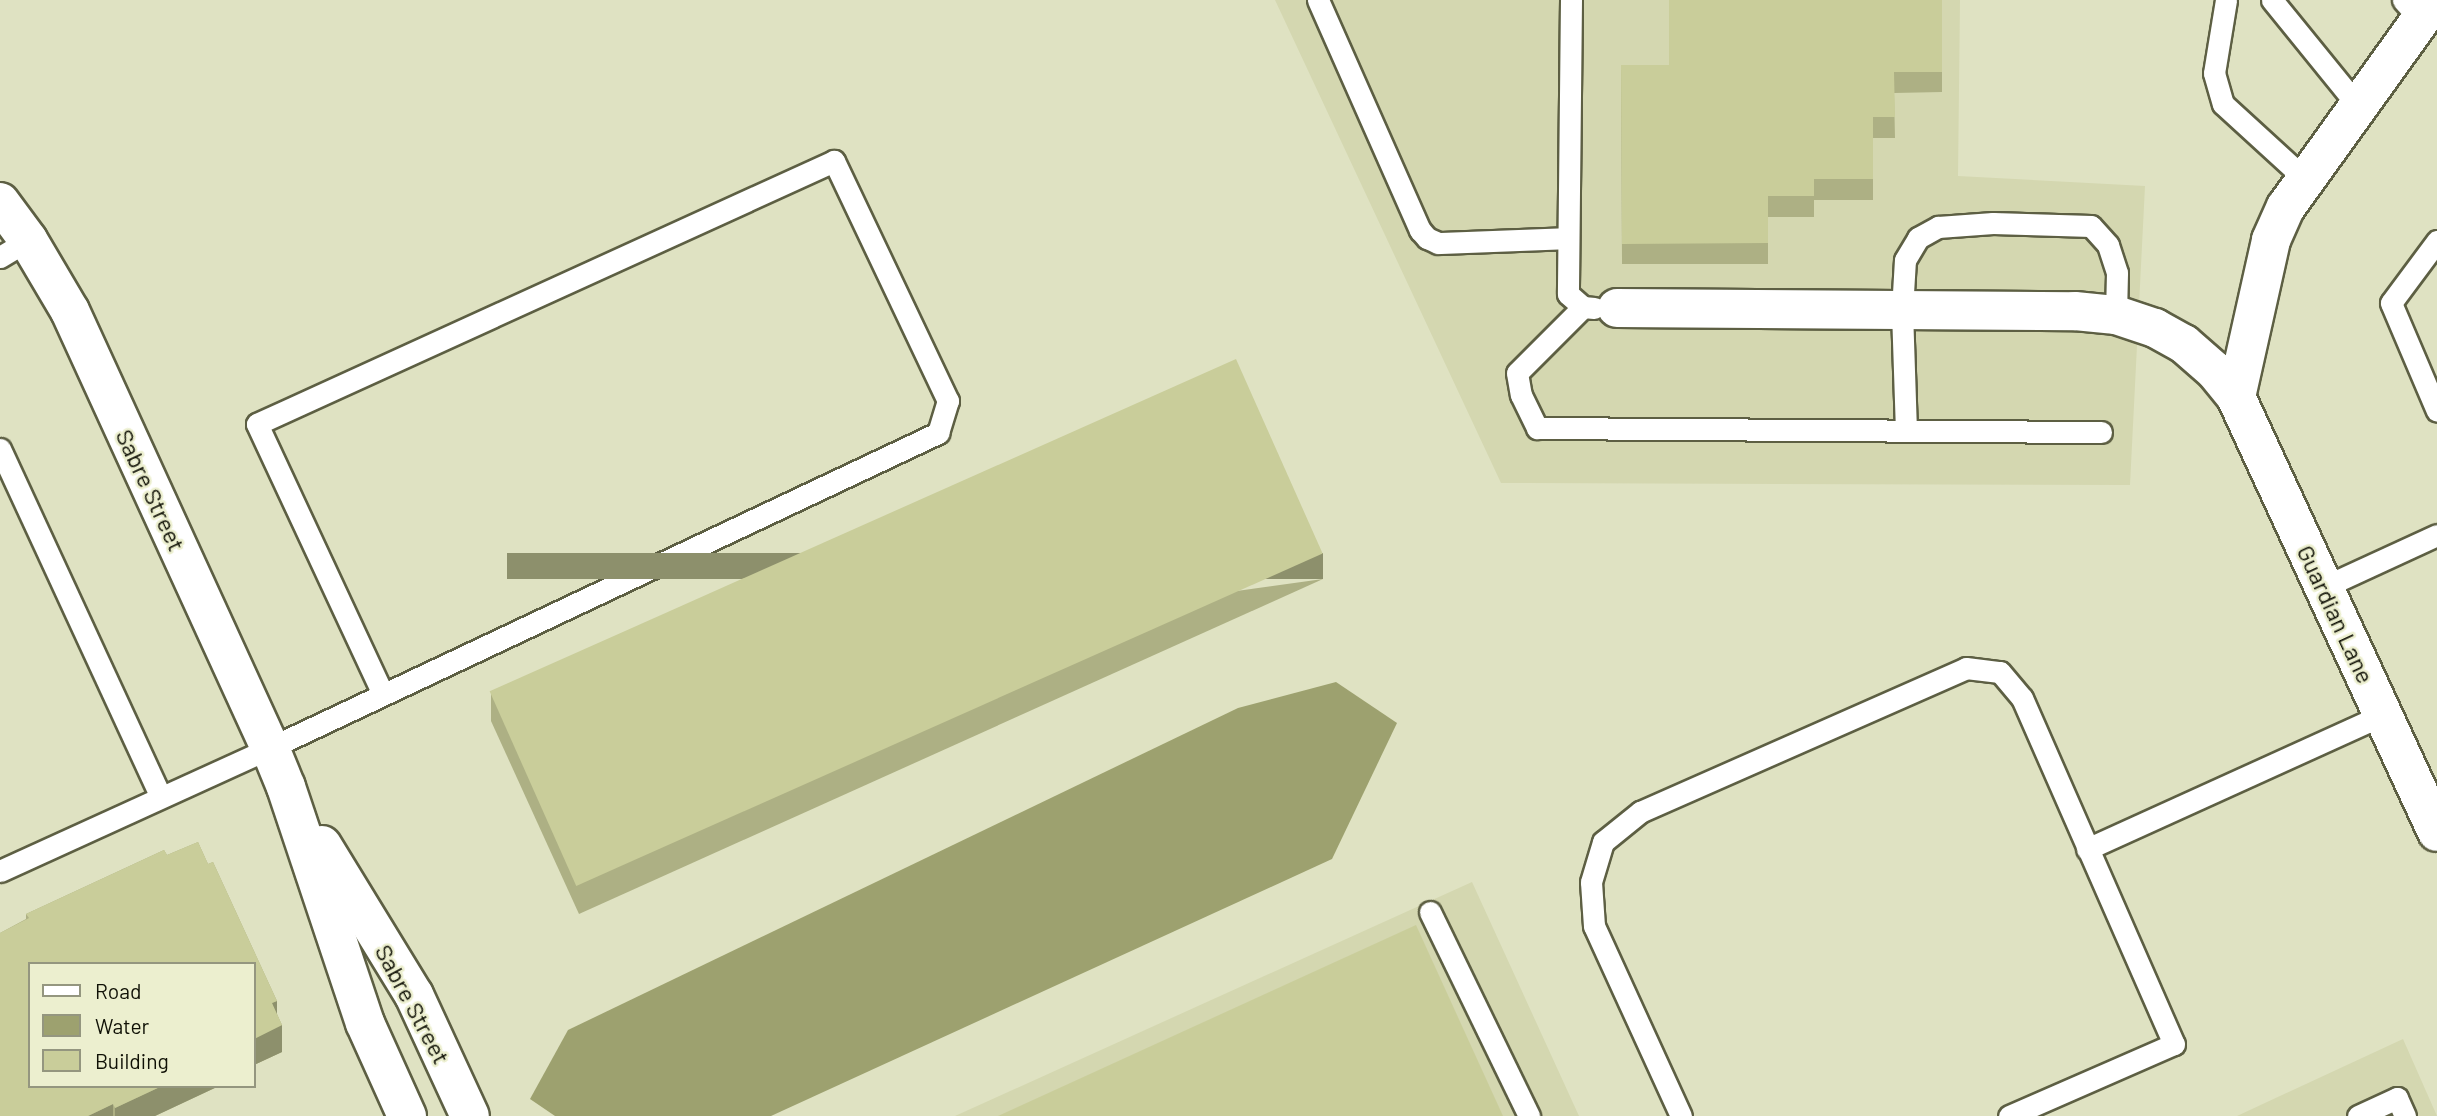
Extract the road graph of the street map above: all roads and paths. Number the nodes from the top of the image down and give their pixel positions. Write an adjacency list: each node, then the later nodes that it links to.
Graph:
1 (1318, 0): 9 (lane)
2 (1571, 0): 9 (lane)
3 (2226, 0): 7 (lane)
4 (2272, 0): 6 (lane)
5 (2420, 7): 6 (street)
6 (2358, 106): 7 (street)
7 (2304, 178): 15 (street)
8 (0, 202): 11 (street, Sabre Street)
9 (1567, 238): 12 (lane)
10 (2437, 241): 16 (lane)
11 (14, 249): 24 (street, Sabre Street)
12 (1600, 308): 13 (street, Guardian Lane); 17 (lane)
13 (1902, 310): 14 (street, Guardian Lane); 14 (lane); 17 (lane)
14 (2116, 315): 15 (street, Guardian Lane)
15 (2235, 397): 21 (street, Guardian Lane)
16 (2437, 411)
17 (1906, 431): 18 (lane)
18 (2101, 432)
19 (0, 449): 26 (lane)
20 (2437, 535): 21 (lane)
21 (2324, 587): 23 (street, Guardian Lane)
22 (383, 694): 22 (lane); 24 (lane)
23 (2383, 715): 27 (street, Guardian Lane); 28 (lane)
24 (270, 748): 25 (street, Sabre Street); 26 (lane)
25 (286, 787): 31 (street, Sabre Street); 32 (street, Sabre Street)
26 (161, 797): 29 (lane)
27 (2435, 822)
28 (2087, 849): 34 (lane); 35 (lane)
29 (0, 871)
30 (1430, 912): 33 (lane)
31 (407, 1116)
32 (470, 1116)
33 (1529, 1116)
34 (1681, 1116)
35 (2009, 1116)
36 (2358, 1116): 37 (lane)
37 (2405, 1116)

